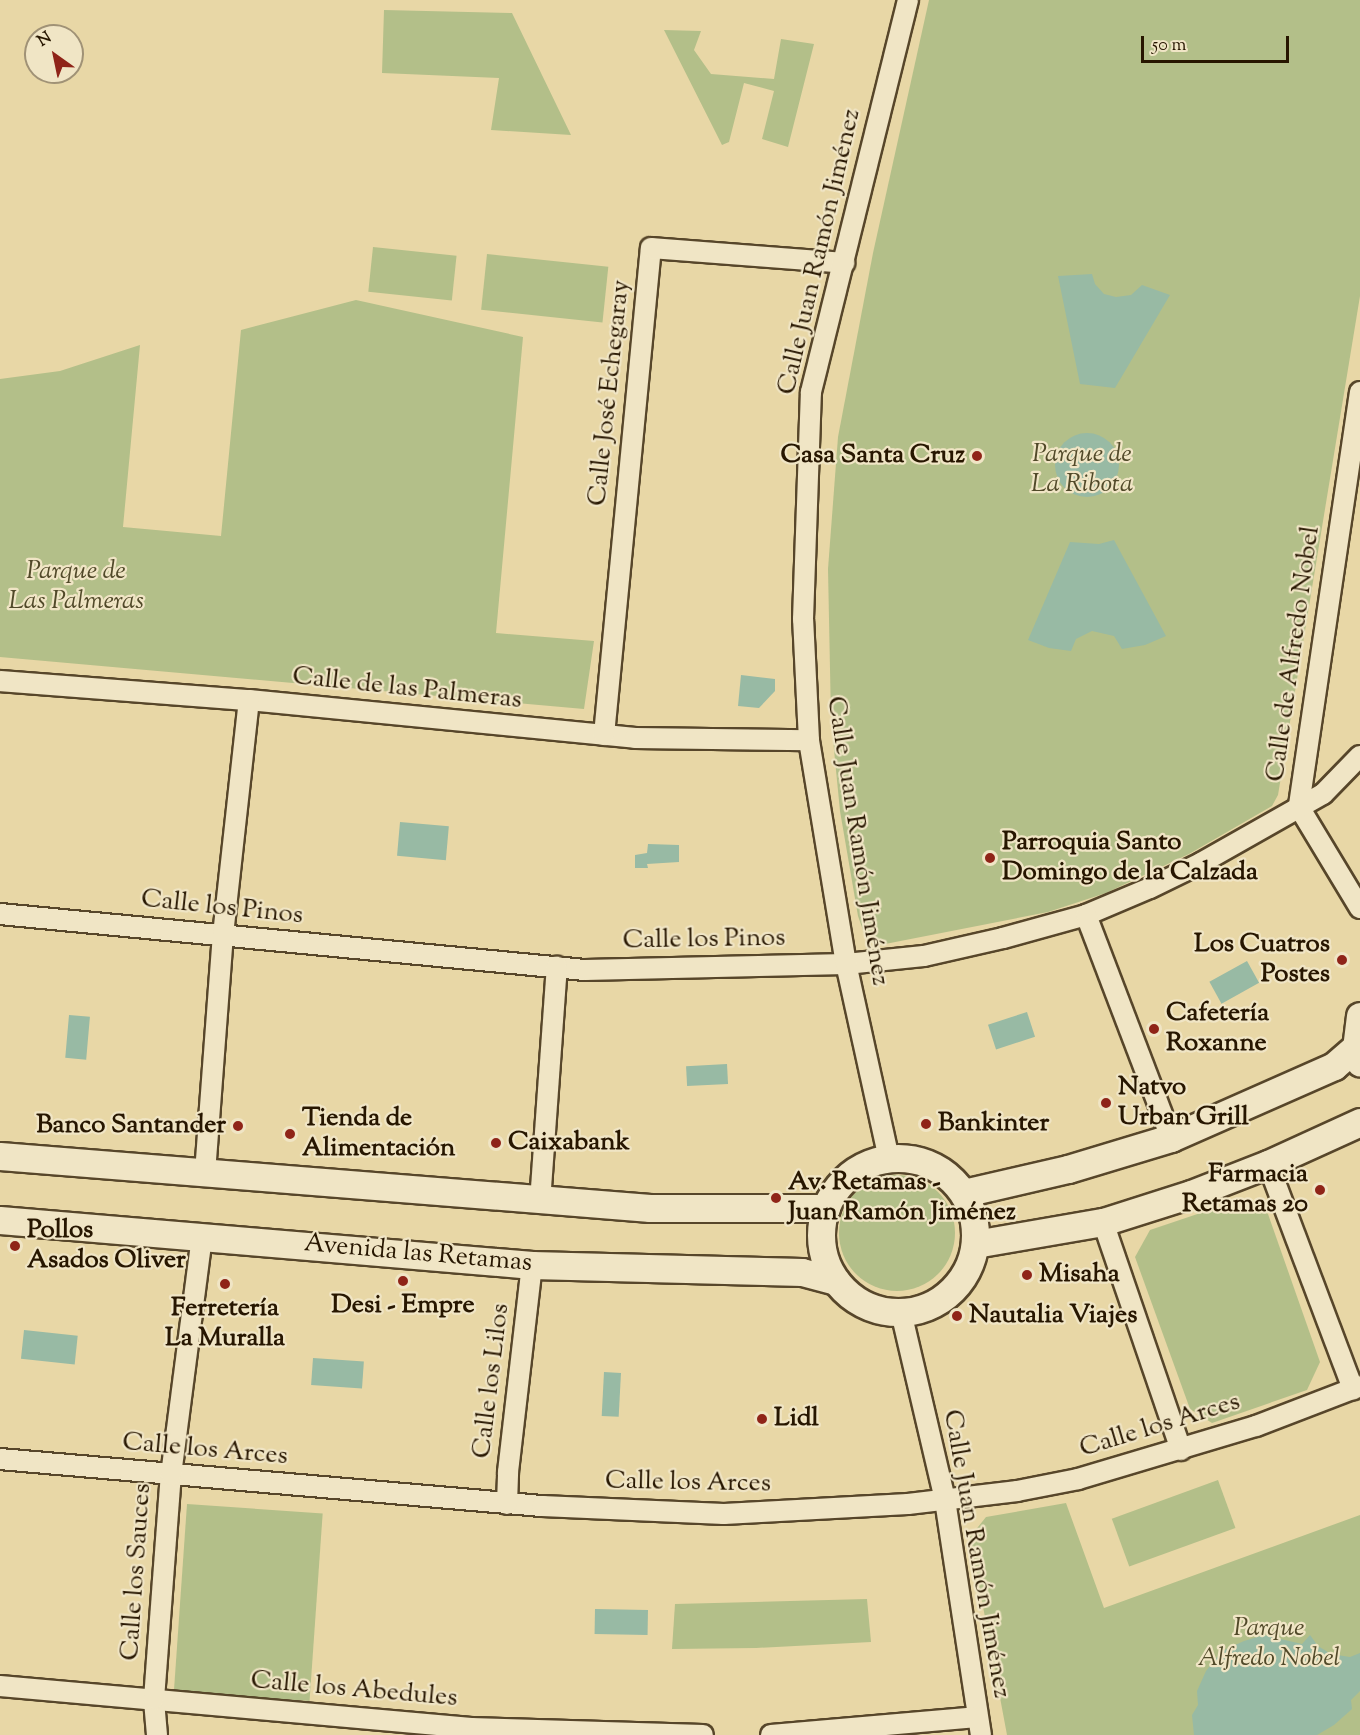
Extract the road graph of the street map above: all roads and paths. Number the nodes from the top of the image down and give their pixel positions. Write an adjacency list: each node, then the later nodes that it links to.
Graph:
1 (908, 0): 2 (street, Calle Juan Ramón Jiménez)
2 (844, 263): 6 (street, Calle José Echegaray); 7 (street, Calle Juan Ramón Jiménez)
3 (1360, 392): 9 (street, Calle de Alfredo Nobel)
4 (0, 681): 5 (street, Calle de las Palmeras)
5 (249, 700): 6 (street, Calle de las Palmeras); 13 (street)
6 (604, 735): 7 (street, Calle de las Palmeras)
7 (810, 740): 14 (street, Calle Juan Ramón Jiménez)
8 (1360, 756): 9 (street, Calle los Pinos)
9 (1299, 807): 10 (street, Calle de Alfredo Nobel); 12 (street, Calle los Pinos)
10 (1360, 908)
11 (0, 914): 13 (street, Calle los Pinos)
12 (1086, 915): 14 (street, Calle los Pinos); 19 (street)
13 (223, 935): 15 (street, Calle los Pinos); 23 (street)
14 (846, 964): 15 (street, Calle los Pinos); 21 (street, Calle Juan Ramón Jiménez)
15 (557, 967): 25 (street)
16 (1360, 1016): 17 (street)
17 (1358, 1055): 19 (street)
18 (1360, 1122): 22 (street)
19 (1171, 1138): 24 (street)
20 (0, 1156): 23 (street)
21 (889, 1159): 24 (street); 26 (street)
22 (1268, 1164): 28 (street); 34 (street)
23 (205, 1173): 25 (street)
24 (964, 1193): 30 (street)
25 (540, 1202): 26 (street)
26 (826, 1208): 32 (street)
27 (0, 1220): 29 (street, Avenida las Retamas)
28 (1103, 1222): 30 (street); 35 (street)
29 (202, 1236): 31 (street, Avenida las Retamas); 37 (street, Calle los Sauces)
30 (975, 1244): 33 (street)
31 (532, 1265): 32 (street, Avenida las Retamas); 39 (street, Calle los Lilos)
32 (836, 1281): 33 (street)
33 (901, 1311): 38 (street, Calle Juan Ramón Jiménez)
34 (1356, 1387): 35 (street, Calle los Arces)
35 (1181, 1450): 38 (street, Calle los Arces)
36 (0, 1459): 37 (street, Calle los Arces)
37 (171, 1475): 39 (street, Calle los Arces); 41 (street, Calle los Sauces)
38 (945, 1500): 39 (street, Calle los Arces); 43 (street, Calle Juan Ramón Jiménez)
39 (507, 1504)
40 (0, 1686): 41 (street, Calle los Abedules)
41 (154, 1699): 42 (street, Calle los Abedules); 46 (street, Calle los Sauces)
42 (333, 1725): 44 (street, Calle los Abedules)
43 (979, 1726): 45 (street)
44 (488, 1732): 47 (street, Calle los Abedules)
45 (780, 1734)
46 (157, 1735)
47 (703, 1735)

